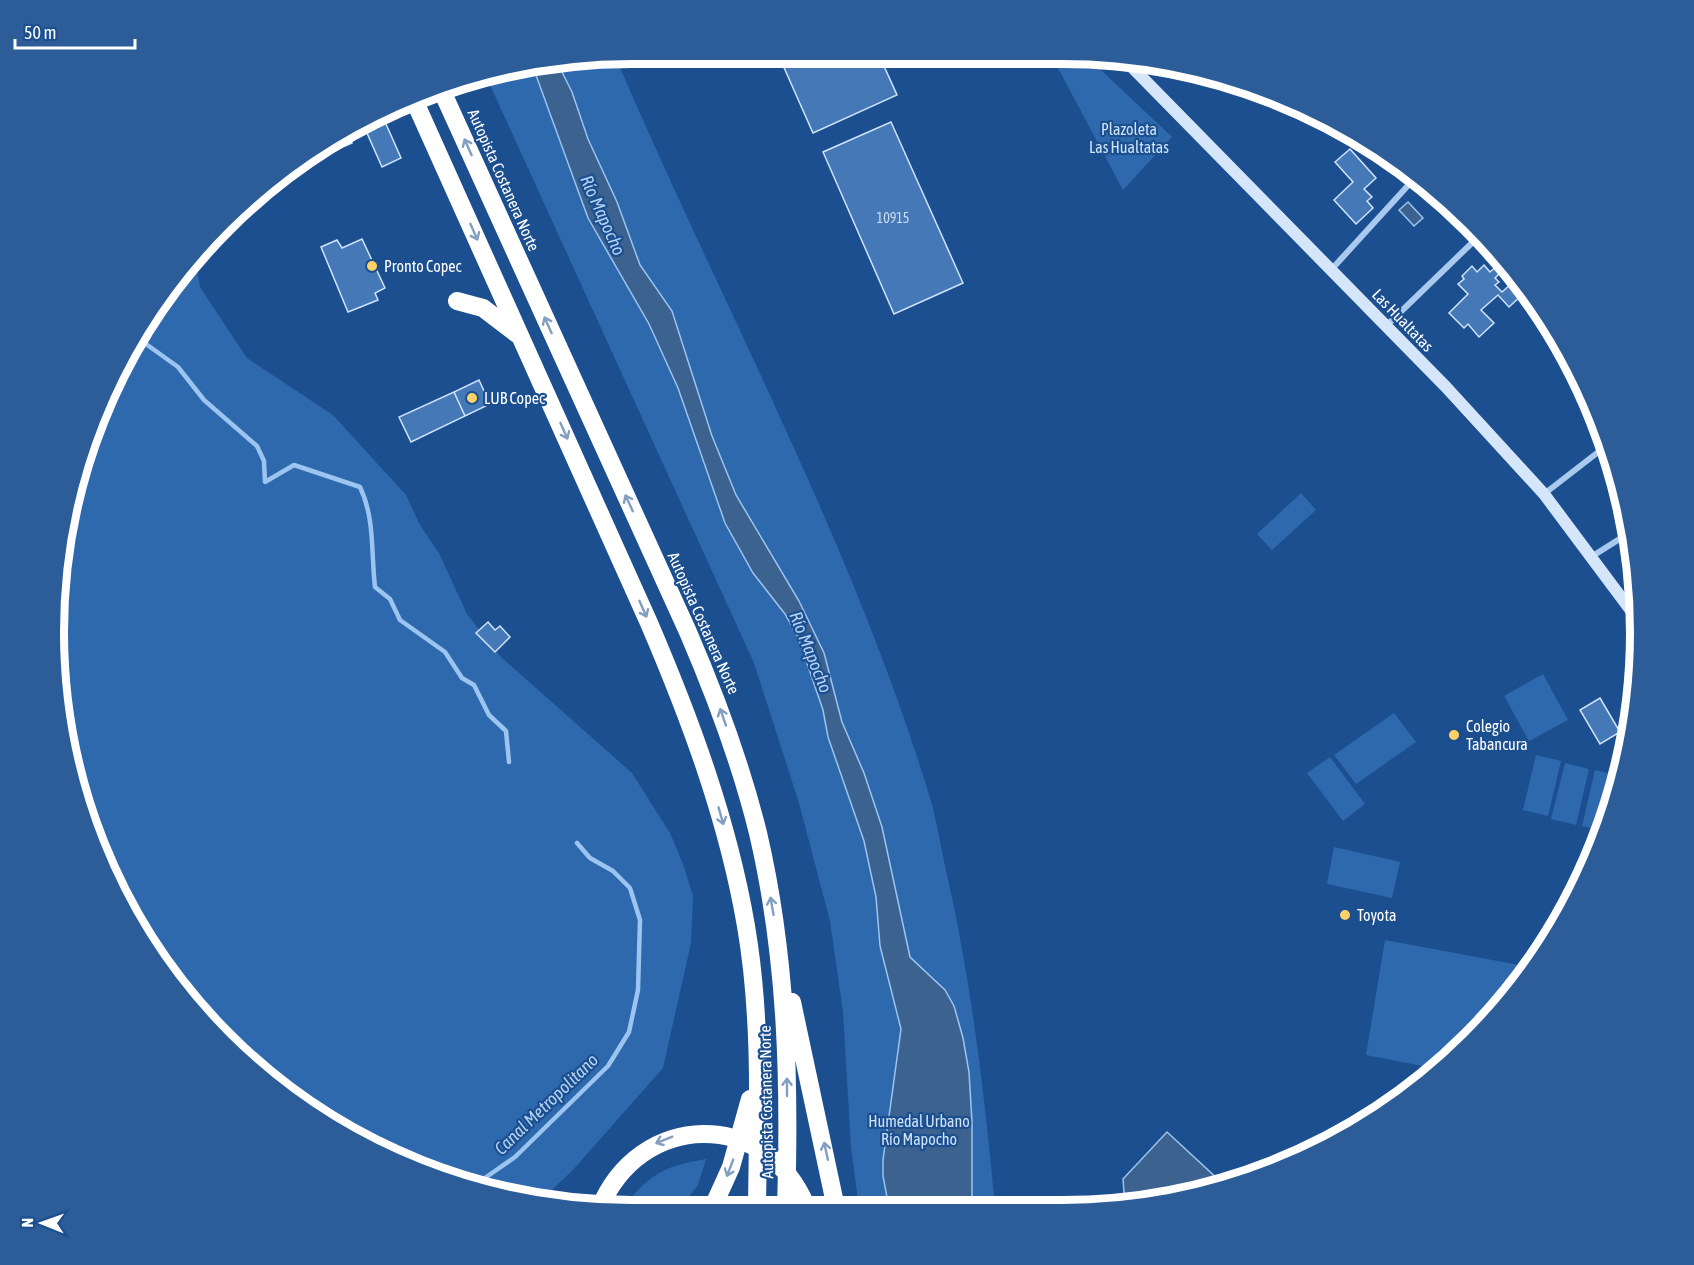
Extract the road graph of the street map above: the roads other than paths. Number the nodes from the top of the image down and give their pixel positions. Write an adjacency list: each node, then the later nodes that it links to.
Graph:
1 (1134, 69): 6 (street, Las Hualtatas)
2 (445, 97): 15 (highway, Autopista Costanera Norte, one-way to 2)
3 (417, 107): 9 (highway, Autopista Costanera Norte, one-way to 9)
4 (1409, 184): 6 (street)
5 (1473, 242): 8 (street)
6 (1331, 270): 8 (street, Las Hualtatas)
7 (457, 301): 9 (highway)
8 (1386, 326): 11 (street, Las Hualtatas)
9 (523, 339): 16 (highway, Autopista Costanera Norte, one-way to 16)
10 (1599, 451): 11 (street)
11 (1544, 494): 13 (street, Las Hualtatas)
12 (1622, 538): 13 (street)
13 (1591, 557): 14 (street, Las Hualtatas)
14 (1629, 608)
15 (780, 964): 22 (highway, Autopista Costanera Norte, one-way to 15); 24 (highway, one-way to 15)
16 (757, 1071): 17 (highway, Autopista Costanera Norte); 19 (highway, one-way to 19)
17 (758, 1162): 20 (highway); 21 (highway, Autopista Costanera Norte)
18 (605, 1199): 23 (highway, one-way to 18)
19 (716, 1200)
20 (752, 1200)
21 (757, 1200)
22 (786, 1200)
23 (803, 1200)
24 (834, 1200)

